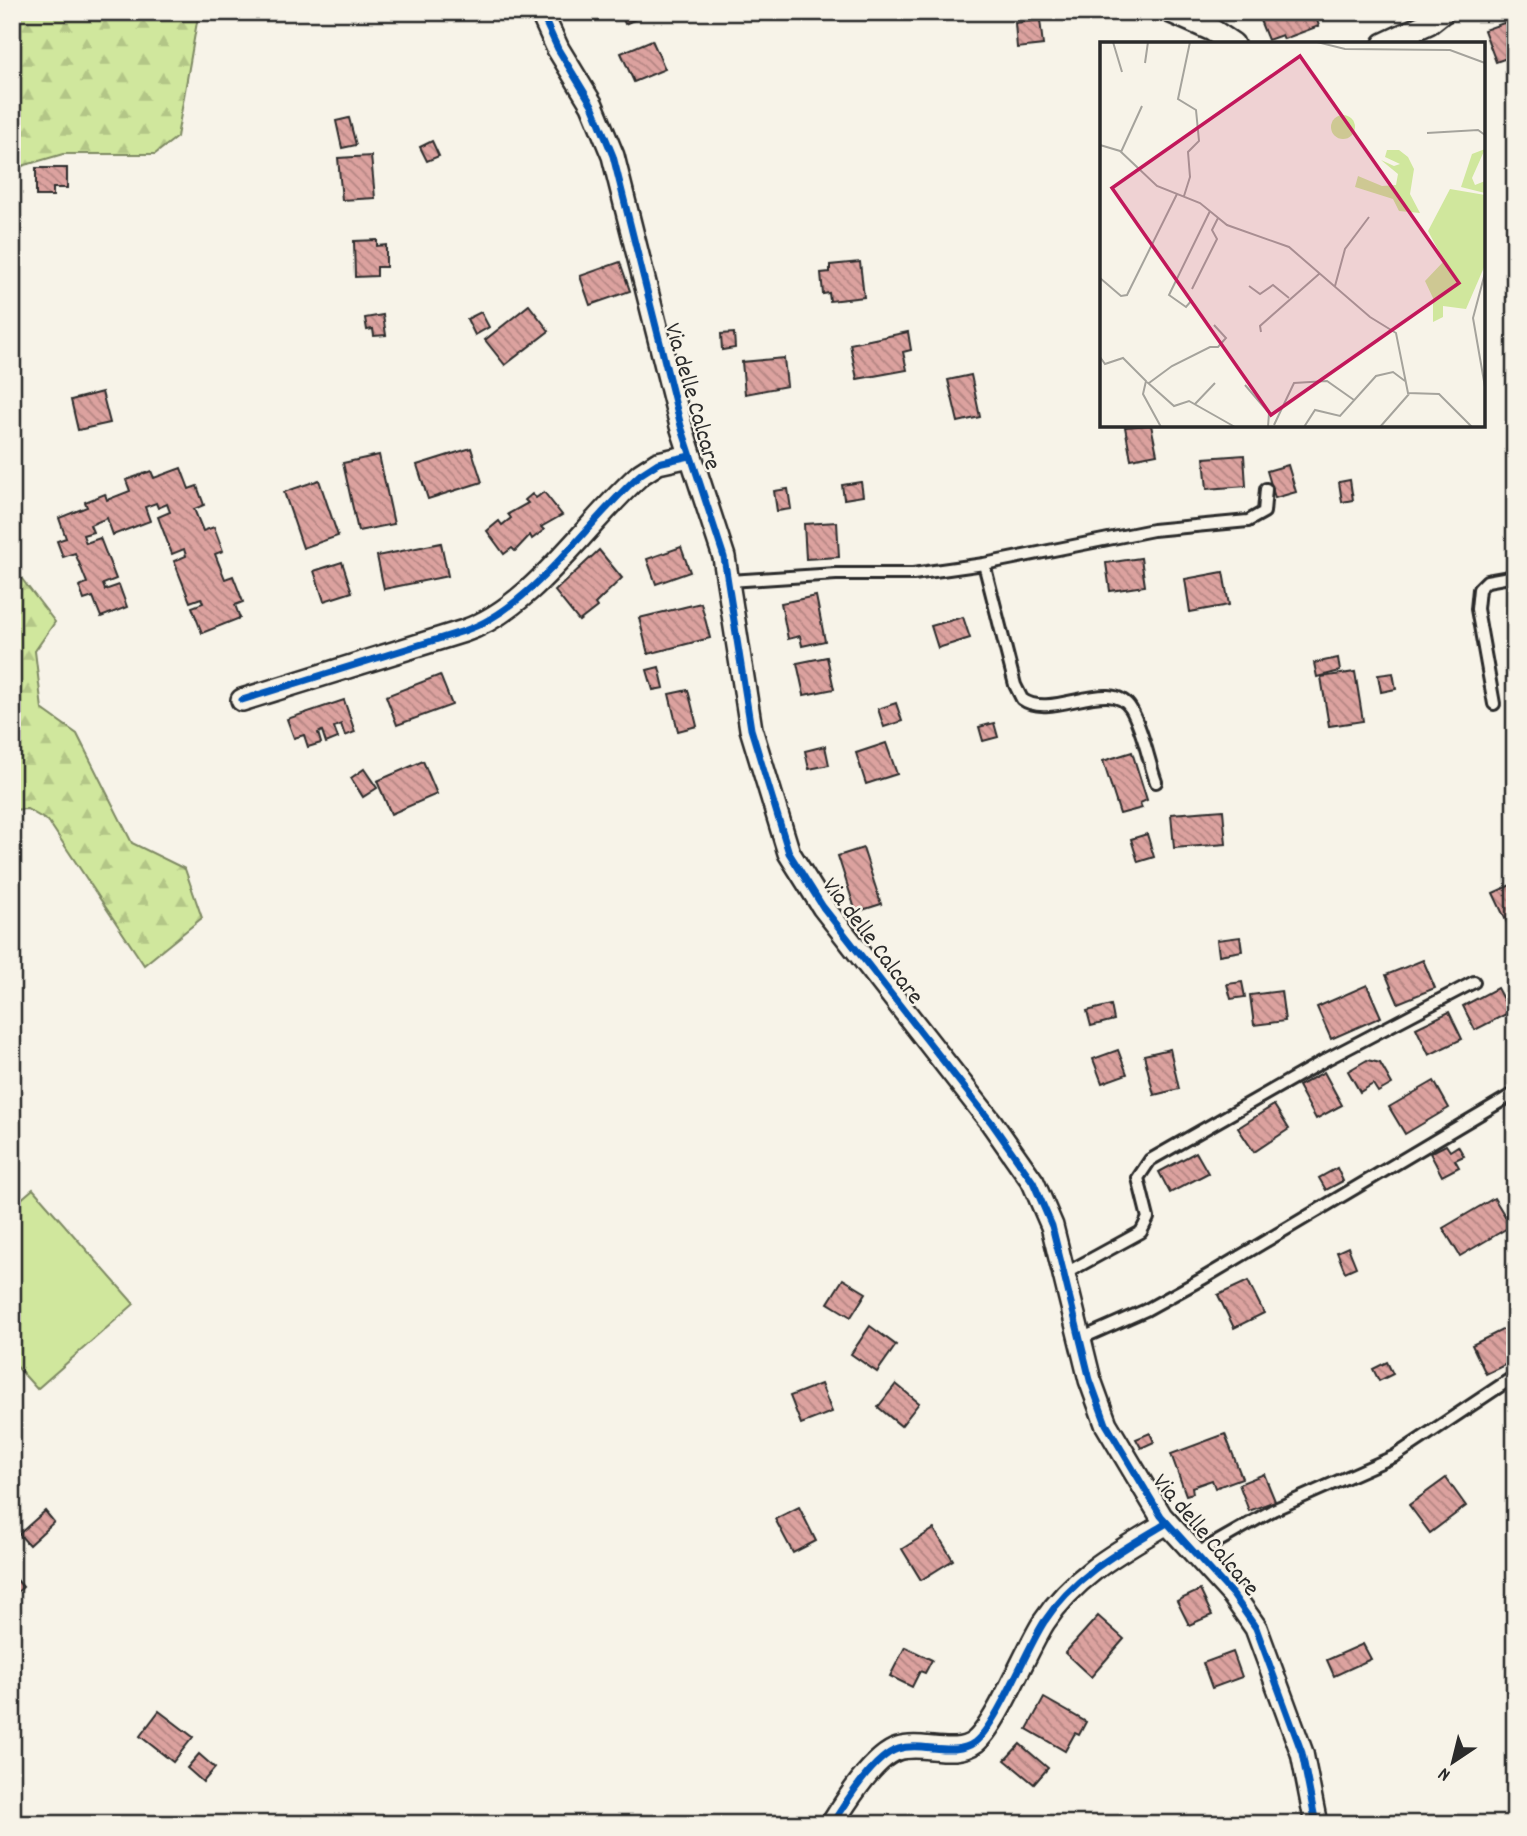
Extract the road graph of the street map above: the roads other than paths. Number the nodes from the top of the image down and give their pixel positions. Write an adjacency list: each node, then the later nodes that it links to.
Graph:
1 (541, 12): 6 (street, Via delle Calcare)
2 (1171, 12): 4 (street)
3 (1443, 12): 5 (street)
4 (1230, 42)
5 (1388, 42)
6 (690, 456): 10 (street, Via delle Calcare); 11 (street)
7 (1266, 489): 8 (lane)
8 (985, 564): 10 (lane); 13 (lane)
9 (1515, 576): 12 (lane)
10 (729, 581): 16 (street, Via delle Calcare)
11 (242, 700)
12 (1494, 704)
13 (1156, 782)
14 (1474, 982): 16 (lane)
15 (1515, 1093): 17 (lane)
16 (1066, 1273): 17 (street, Via delle Calcare)
17 (1080, 1339): 19 (street, Via delle Calcare)
18 (1515, 1376): 20 (lane, Via delle Calcare)
19 (1167, 1523): 20 (street, Via delle Calcare); 21 (street)
20 (1196, 1554): 22 (street, Via delle Calcare)
21 (832, 1824)
22 (1316, 1824)

